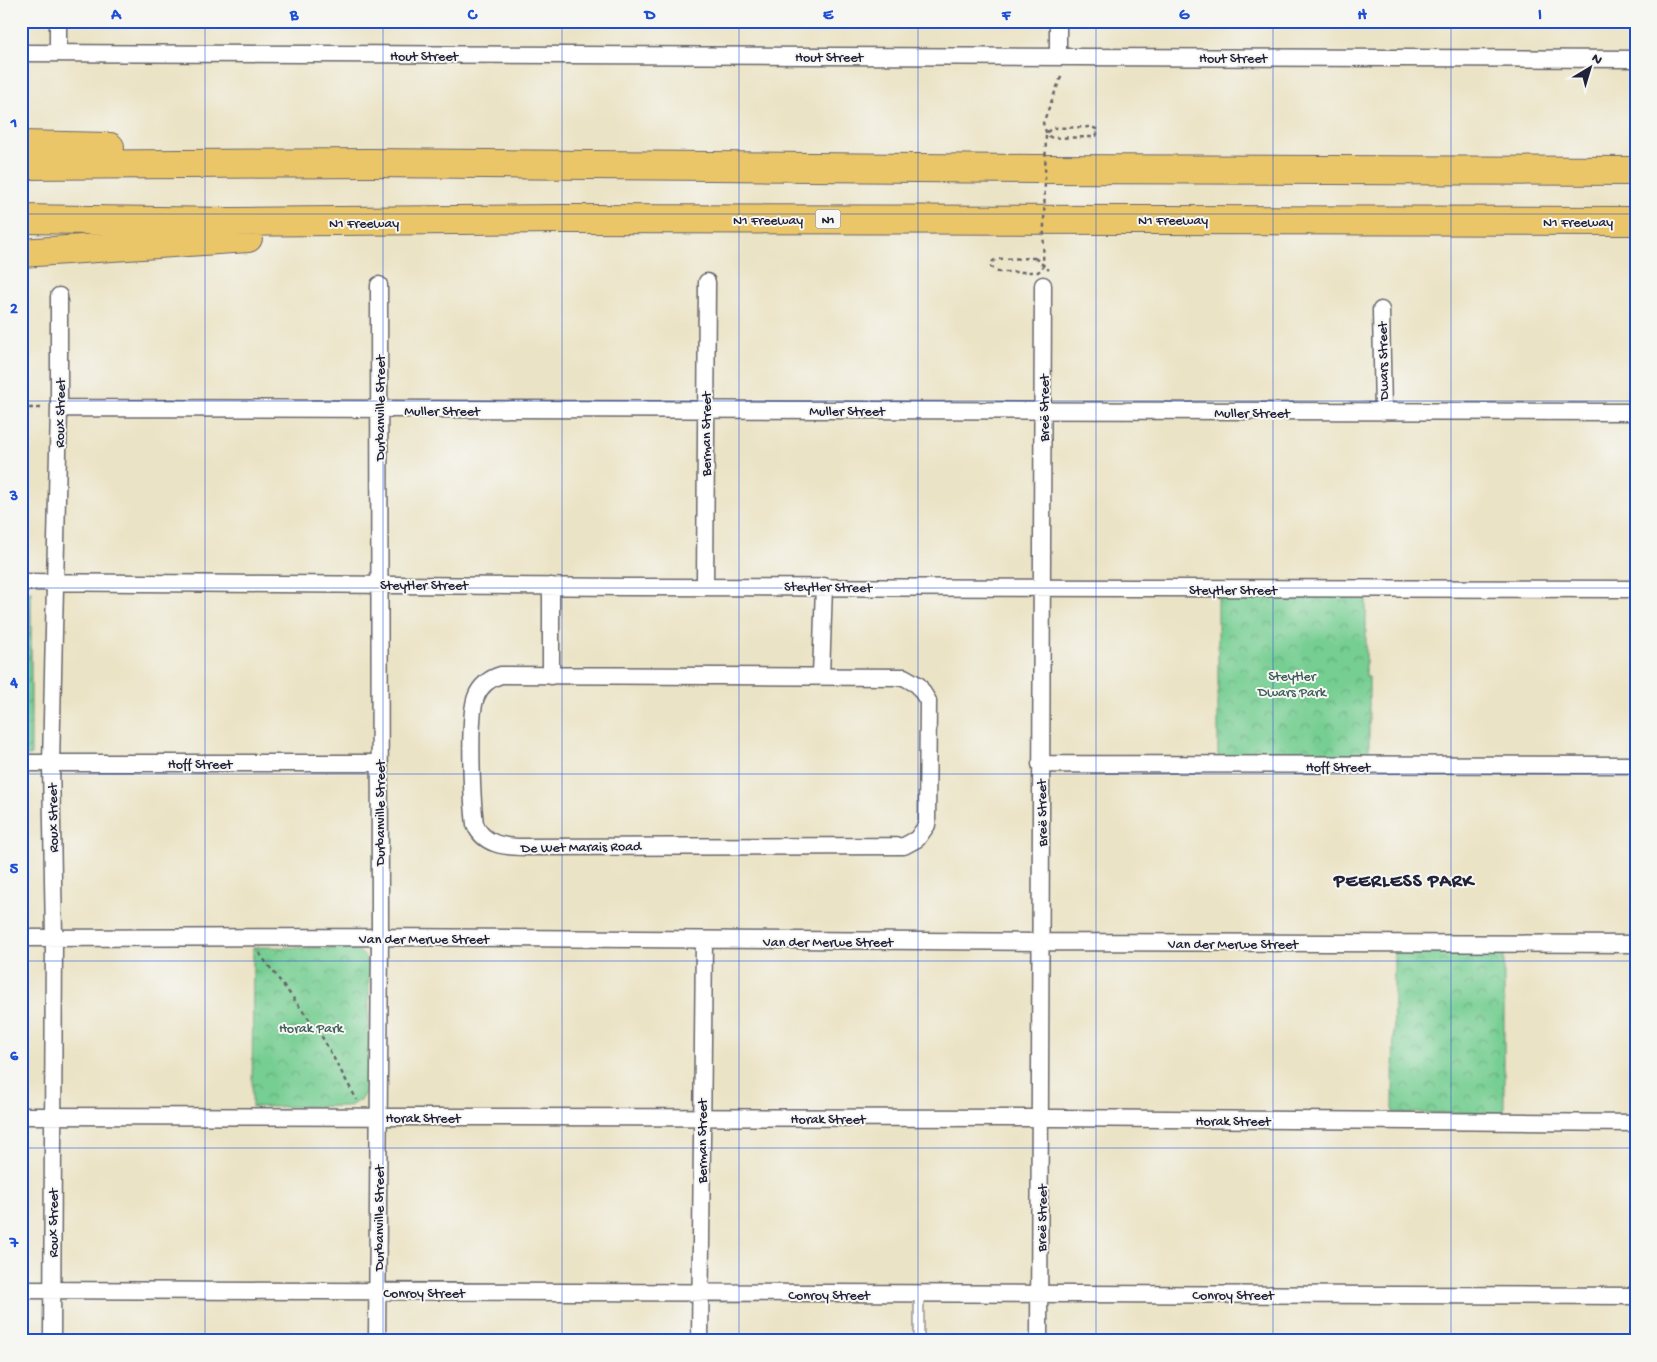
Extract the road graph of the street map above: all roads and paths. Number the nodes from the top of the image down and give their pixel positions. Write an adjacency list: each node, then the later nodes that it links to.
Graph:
1 (58, 21): 4 (street)
2 (1058, 21): 5 (street)
3 (21, 53): 4 (street, Hout Street)
4 (58, 54): 5 (street, Hout Street)
5 (1058, 57): 6 (street, Hout Street); 15 (path, bridge)
6 (1636, 59)
7 (21, 145): 8 (highway)
8 (370, 163): 9 (highway); 10 (highway)
9 (21, 165)
10 (1636, 171)
11 (21, 219): 13 (highway, N1 Freeway / N1)
12 (1636, 221): 13 (highway, N1 Freeway / N1)
13 (410, 222): 14 (highway)
14 (21, 253)
15 (1035, 258)
16 (707, 282): 24 (street, Berman Street)
17 (379, 285): 23 (street, Durbanville Street)
18 (1043, 285): 25 (street, Breë Street)
19 (59, 296): 22 (street, Roux Street)
20 (1381, 310): 26 (street, Dwars Street)
21 (21, 408): 22 (path)
22 (59, 408): 23 (street, Muller Street); 29 (street, Roux Street)
23 (378, 409): 24 (street, Muller Street); 30 (street, Durbanville Street)
24 (705, 411): 25 (street, Muller Street); 32 (street, Berman Street)
25 (1043, 411): 26 (street, Muller Street); 34 (street, Breë Street)
26 (1383, 412): 27 (street, Muller Street)
27 (1636, 412)
28 (21, 582): 29 (street, Steytler Street)
29 (56, 583): 30 (street, Steytler Street); 40 (street, Roux Street)
30 (381, 584): 31 (street, Steytler Street); 39 (street, Durbanville Street)
31 (551, 586): 32 (street, Steytler Street); 36 (street)
32 (705, 586): 33 (street, Steytler Street)
33 (824, 586): 34 (street, Steytler Street); 37 (street)
34 (1042, 588): 35 (street, Steytler Street); 41 (street, Breë Street)
35 (1636, 589)
36 (551, 676): 37 (street, De Wet Marais Road); 37 (street, De Wet Marais Road)
37 (821, 676)
38 (21, 763): 40 (street, Hoff Street)
39 (379, 763): 40 (street, Hoff Street); 43 (street, Durbanville Street)
40 (51, 764): 45 (street, Roux Street)
41 (1040, 764): 42 (street, Hoff Street); 48 (street, Breë Street)
42 (1636, 766)
43 (380, 937): 46 (street, Van der Merwe Street); 47 (street, Van der Merwe Street); 52 (street, Durbanville Street)
44 (21, 938): 45 (street, Van der Merwe Street)
45 (54, 938): 46 (street, Van der Merwe Street); 51 (street, Roux Street)
46 (247, 938): 52 (path)
47 (704, 940): 48 (street, Van der Merwe Street); 53 (street, Berman Street)
48 (1043, 942): 49 (street, Van der Merwe Street); 54 (street, Breë Street)
49 (1636, 944)
50 (21, 1116): 51 (street, Horak Street)
51 (52, 1116): 52 (street, Horak Street); 57 (street, Roux Street)
52 (372, 1116): 53 (street, Horak Street); 58 (street, Durbanville Street)
53 (701, 1117): 54 (street, Horak Street); 59 (street, Berman Street)
54 (1041, 1118): 55 (street, Horak Street); 61 (street, Breë Street)
55 (1636, 1123)
56 (21, 1290): 57 (street, Conroy Street)
57 (52, 1290): 58 (street, Conroy Street); 63 (street, Roux Street)
58 (378, 1291): 59 (street, Conroy Street); 64 (street, Durbanville Street)
59 (700, 1293): 60 (street, Conroy Street); 65 (street, Berman Street)
60 (919, 1294): 61 (street, Conroy Street); 66 (lane)
61 (1040, 1295): 62 (street, Conroy Street); 67 (street, Breë Street)
62 (1636, 1296)
63 (52, 1341)
64 (377, 1341)
65 (700, 1341)
66 (919, 1341)
67 (1039, 1341)

